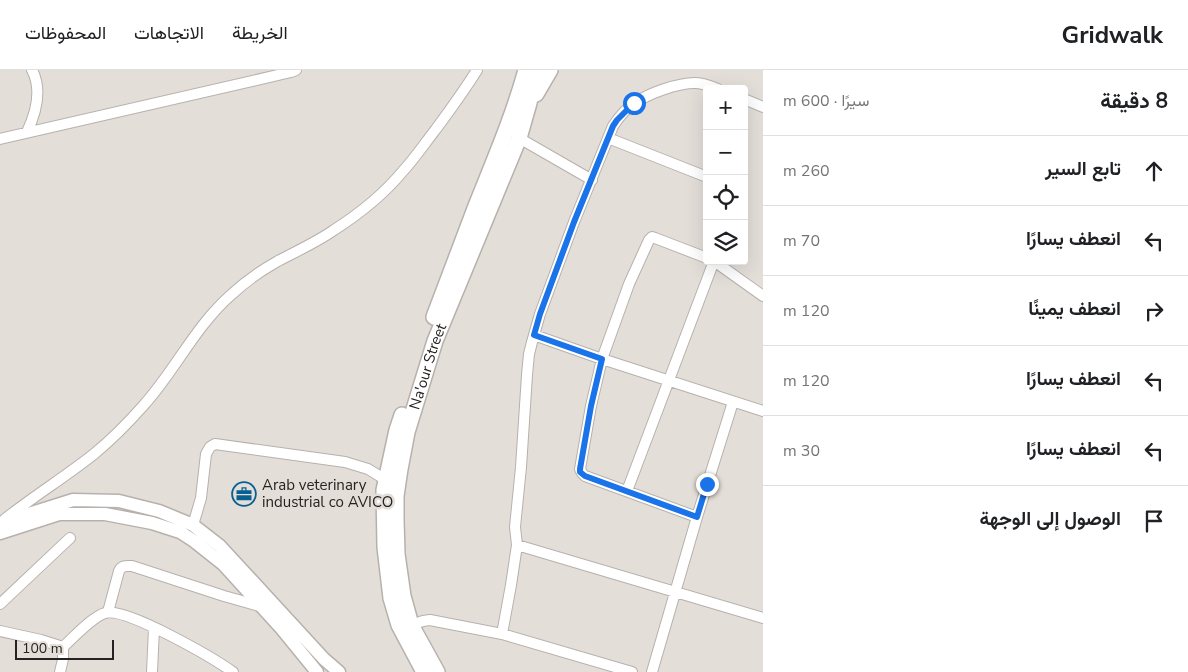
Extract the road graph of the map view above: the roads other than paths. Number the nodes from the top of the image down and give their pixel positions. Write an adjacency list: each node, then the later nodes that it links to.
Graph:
1 (296, 70): 12 (street)
2 (476, 70): 30 (street)
3 (526, 70): 11 (highway, Na'our Street)
4 (536, 70): 9 (highway, Na'our Street)
5 (550, 70): 9 (highway)
6 (35, 72): 12 (street)
7 (705, 85): 14 (street)
8 (748, 101): 10 (street)
9 (529, 104): 13 (highway, Na'our Street)
10 (763, 107)
11 (509, 124): 13 (street); 27 (highway, Na'our Street)
12 (28, 132): 15 (street)
13 (519, 138): 17 (street); 36 (highway, Na'our Street)
14 (608, 138): 16 (street); 17 (street)
15 (0, 139)
16 (703, 176)
17 (592, 180): 22 (street)
18 (703, 256): 23 (street)
19 (712, 265): 24 (street)
20 (720, 265): 21 (street)
21 (763, 296)
22 (534, 335): 23 (street); 34 (street)
23 (602, 359): 24 (street); 28 (street)
24 (668, 380): 25 (street); 28 (street)
25 (733, 402): 26 (street); 29 (street)
26 (763, 411)
27 (386, 480): 31 (street); 36 (highway, Na'our Street)
28 (627, 491): 29 (street)
29 (697, 517): 35 (street)
30 (0, 523): 31 (main road)
31 (193, 525): 46 (main road)
32 (0, 533): 38 (main road)
33 (70, 538): 37 (street)
34 (517, 545): 35 (street); 44 (street)
35 (676, 592): 40 (street); 56 (street)
36 (397, 597): 41 (highway, Na'our Street); 53 (highway, Na'our Street)
37 (0, 604)
38 (263, 607): 39 (street); 48 (main road)
39 (108, 612): 42 (street); 45 (street)
40 (763, 618)
41 (411, 625): 44 (street); 54 (highway, Na'our Street)
42 (154, 628): 47 (street); 50 (street)
43 (0, 631): 45 (street)
44 (502, 634): 55 (street)
45 (63, 647): 49 (street)
46 (324, 659): 48 (main road); 52 (main road)
47 (221, 669): 51 (street)
48 (315, 670)
49 (60, 672)
50 (152, 672)
51 (233, 672)
52 (339, 672)
53 (424, 672)
54 (437, 672)
55 (632, 672)
56 (652, 672)

